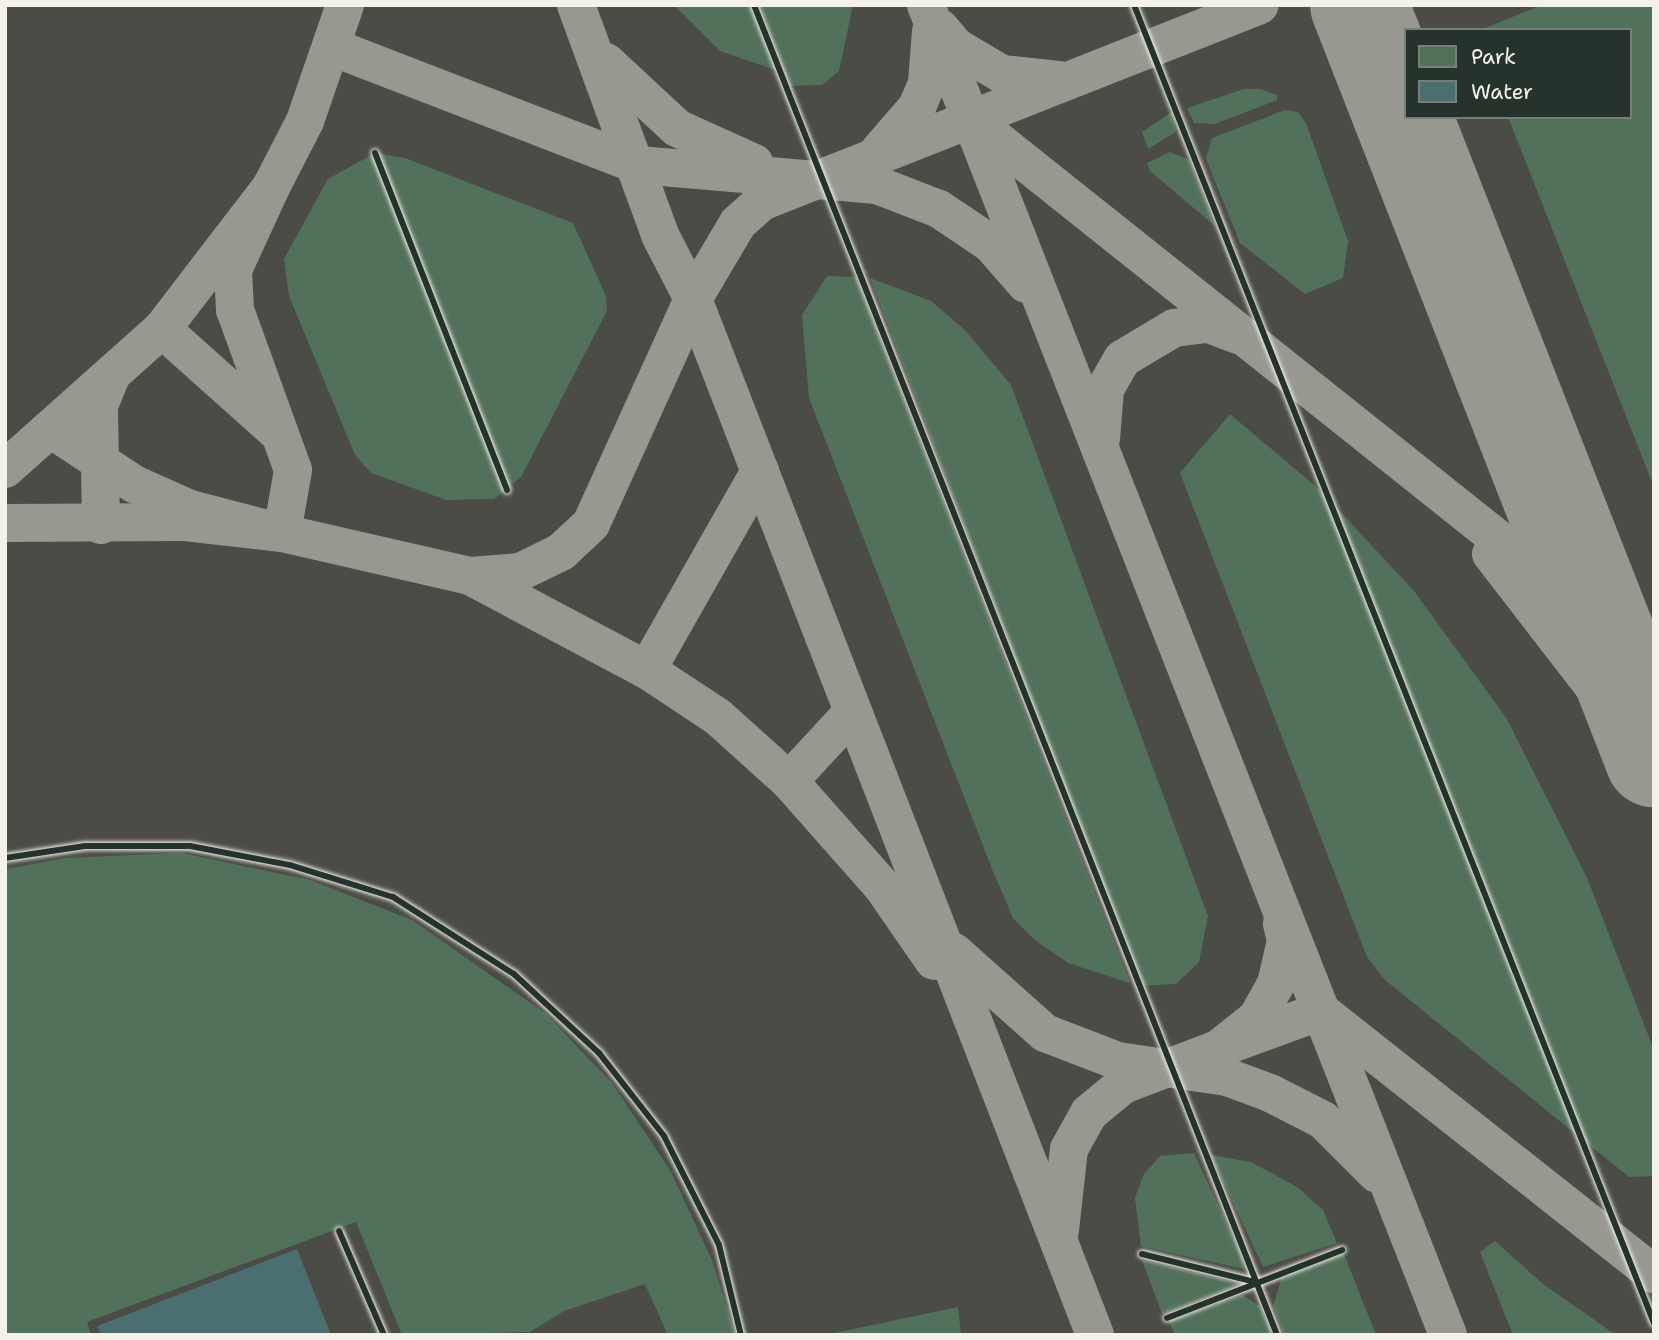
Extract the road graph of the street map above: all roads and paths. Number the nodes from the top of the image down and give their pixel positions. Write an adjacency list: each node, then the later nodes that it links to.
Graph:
1 (754, 5): 9 (lane)
2 (1135, 5): 11 (lane)
3 (375, 153): 4 (lane)
4 (507, 490)
5 (5, 858): 13 (lane)
6 (339, 1231): 12 (lane)
7 (1342, 1250): 9 (lane)
8 (1142, 1254): 9 (lane)
9 (1257, 1283): 10 (lane); 14 (lane)
10 (1167, 1318)
11 (1654, 1323)
12 (384, 1335)
13 (741, 1335)
14 (1278, 1335)

